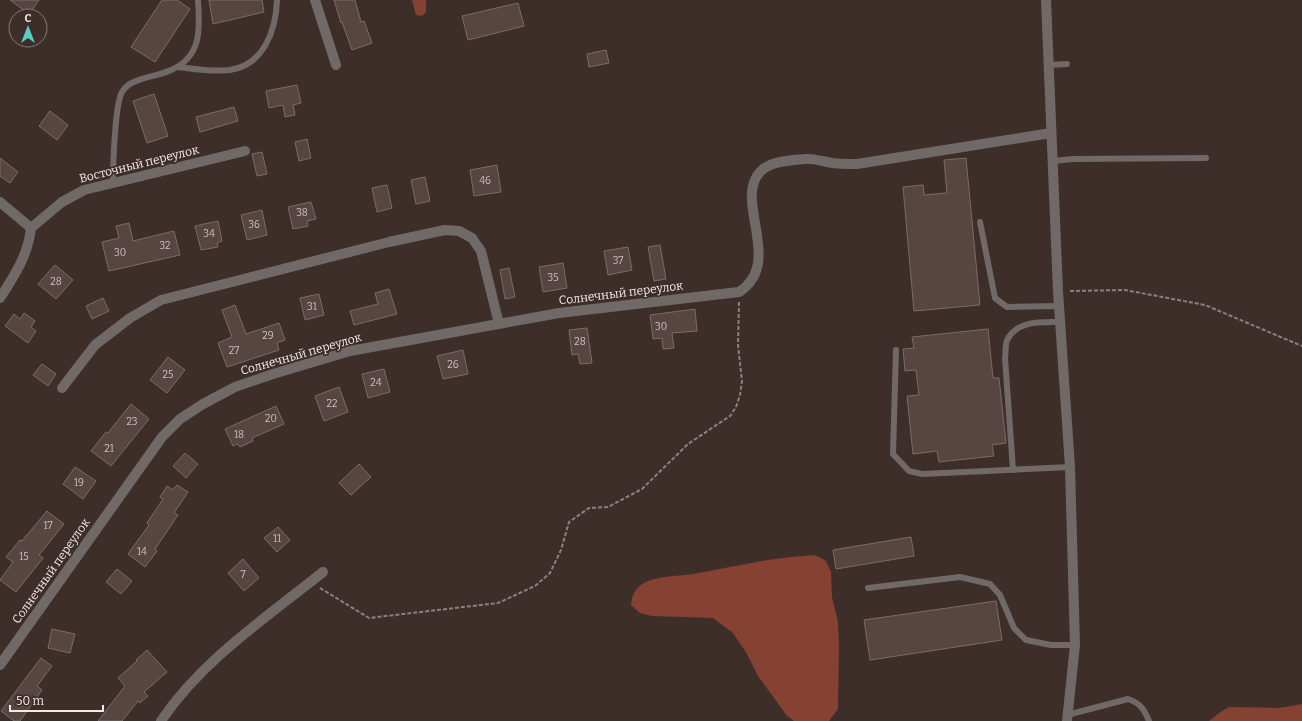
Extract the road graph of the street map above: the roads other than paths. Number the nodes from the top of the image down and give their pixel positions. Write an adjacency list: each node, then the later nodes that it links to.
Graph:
1 (198, 0): 8 (lane)
2 (277, 0): 8 (lane)
3 (315, 0): 6 (street)
4 (1046, 0): 7 (street)
5 (1067, 64): 7 (lane)
6 (336, 65)
7 (1049, 65): 9 (street)
8 (178, 67): 13 (lane)
9 (1052, 133): 12 (street); 20 (street, Солнечный переулок)
10 (245, 151): 13 (street, Восточный переулок)
11 (1206, 158): 12 (lane)
12 (1053, 161): 18 (street)
13 (113, 182): 16 (street, Восточный переулок)
14 (0, 202): 16 (street)
15 (980, 222): 18 (lane)
16 (31, 228): 17 (street)
17 (0, 298)
18 (1059, 306): 19 (street)
19 (1060, 322): 23 (street); 24 (lane)
20 (499, 324): 22 (street); 28 (street, Солнечный переулок)
21 (896, 350): 24 (lane)
22 (62, 388)
23 (1070, 467): 24 (lane); 27 (street)
24 (1014, 470)
25 (323, 572): 30 (street)
26 (868, 588): 27 (lane)
27 (1075, 645): 29 (street)
28 (0, 665)
29 (1067, 718): 31 (lane)
30 (161, 721)
31 (1149, 721)

